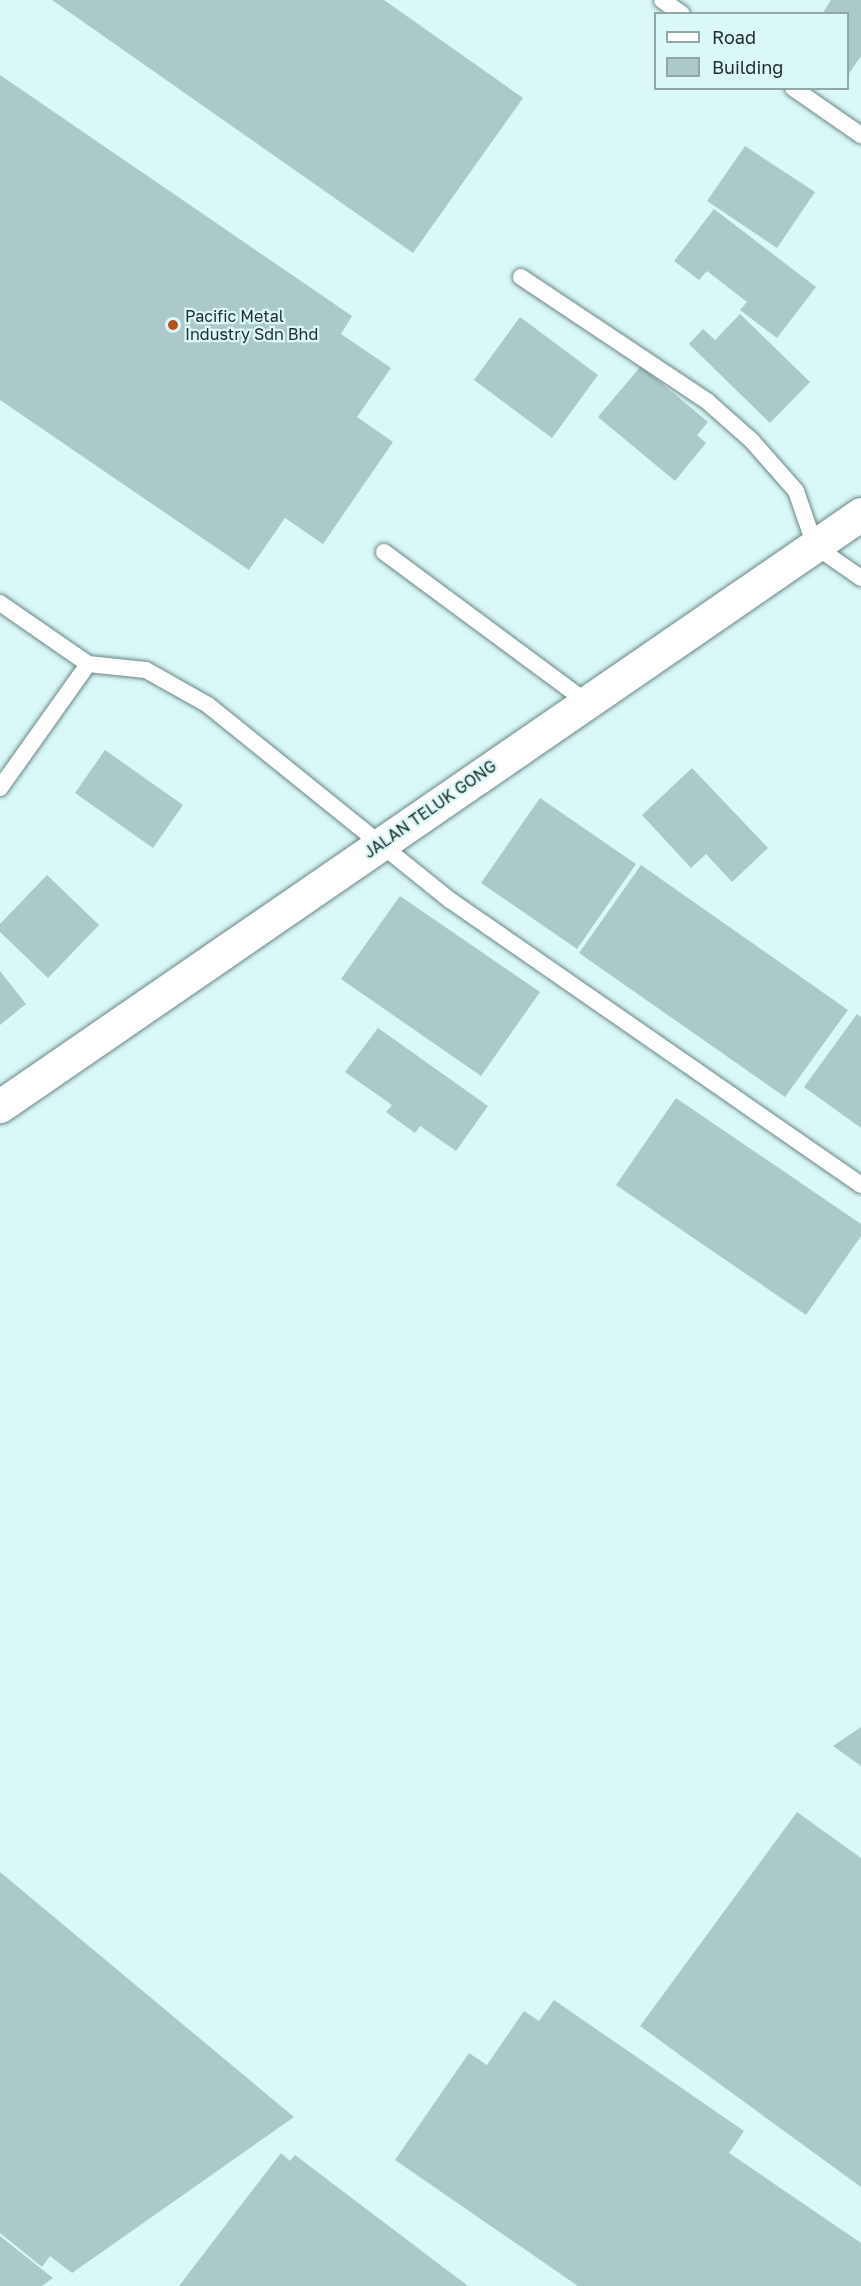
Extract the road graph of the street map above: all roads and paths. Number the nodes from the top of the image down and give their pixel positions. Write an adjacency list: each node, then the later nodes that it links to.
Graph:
1 (662, 0): 2 (lane)
2 (679, 12)
3 (796, 90): 4 (lane)
4 (861, 135)
5 (521, 277): 7 (lane)
6 (861, 514): 7 (street, JALAN TELUK GONG)
7 (815, 546): 9 (lane); 12 (street, JALAN TELUK GONG)
8 (384, 552): 12 (lane)
9 (861, 578)
10 (0, 603): 11 (lane)
11 (88, 664): 13 (lane); 14 (lane)
12 (584, 700): 14 (street, JALAN TELUK GONG)
13 (0, 788)
14 (382, 843): 15 (street, JALAN TELUK GONG); 16 (lane)
15 (0, 1106)
16 (861, 1185)

